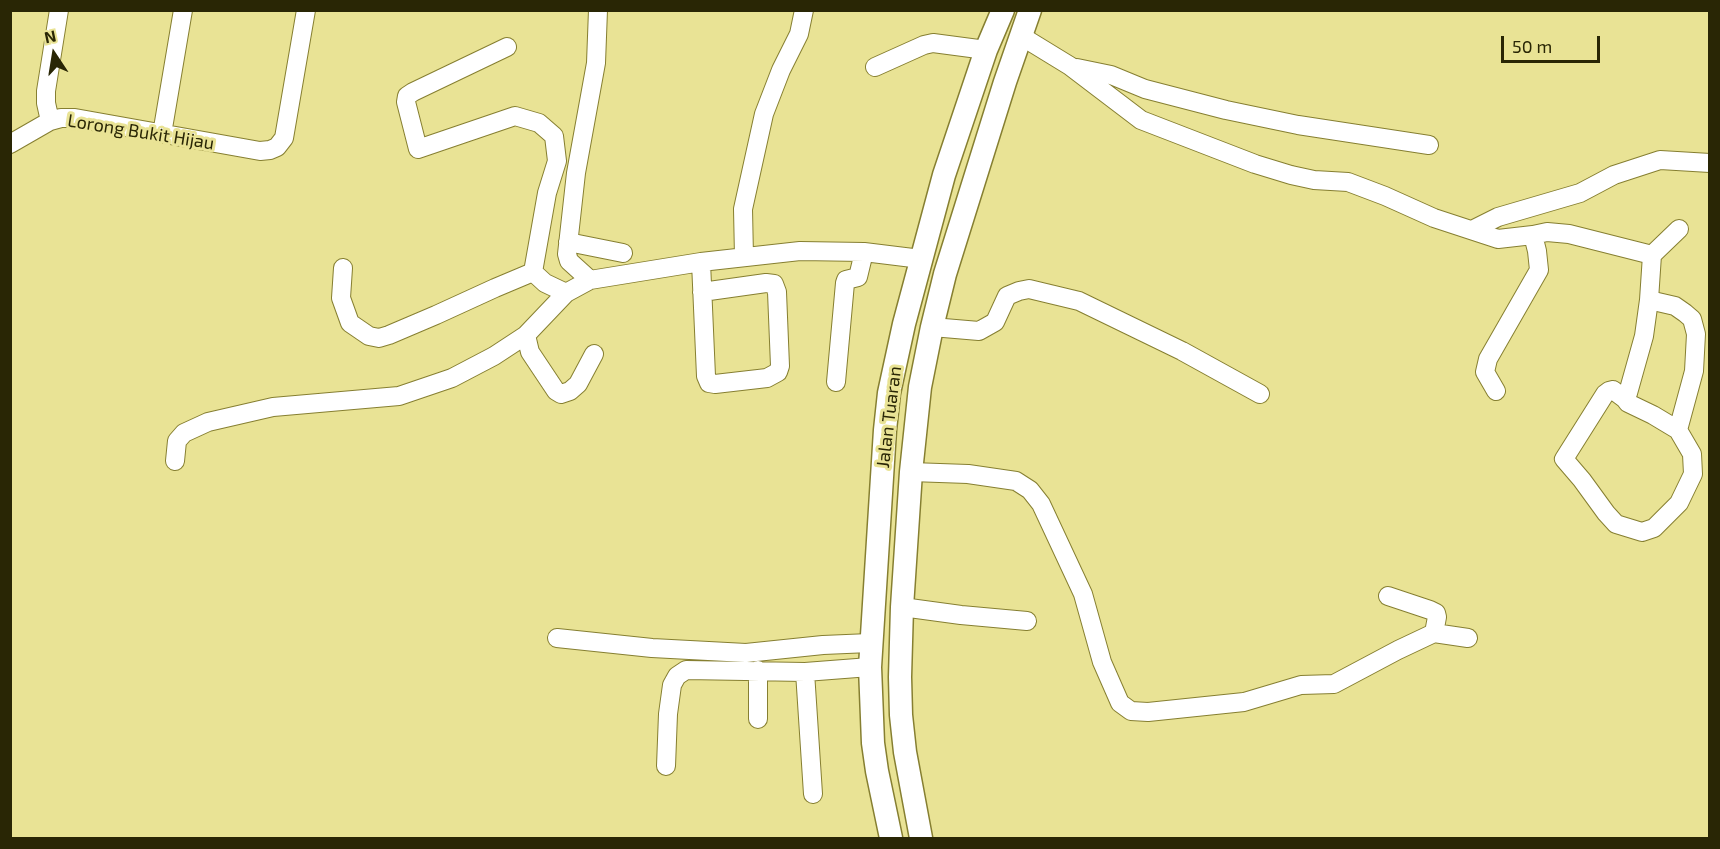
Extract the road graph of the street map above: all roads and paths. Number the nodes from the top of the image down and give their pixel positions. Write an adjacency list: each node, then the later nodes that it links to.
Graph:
1 (59, 10): 14 (street)
2 (183, 10): 15 (street)
3 (306, 10): 15 (street, Lorong Bukit Hijau)
4 (598, 10): 22 (street)
5 (804, 10): 26 (street)
6 (1003, 10): 10 (main road, Jalan Tuaran)
7 (1030, 10): 8 (main road, Jalan Tuaran)
8 (1021, 36): 11 (street); 13 (main road, Jalan Tuaran)
9 (507, 47): 30 (street)
10 (986, 50): 12 (street); 27 (main road, Jalan Tuaran)
11 (1070, 66): 17 (street); 20 (street)
12 (875, 67)
13 (1006, 79): 35 (main road); 36 (main road, Jalan Tuaran)
14 (50, 121): 15 (street, Lorong Bukit Hijau); 16 (street, Lorong Bukit Hijau)
15 (162, 134)
16 (10, 144)
17 (1429, 145)
18 (1710, 163): 20 (street)
19 (1679, 229): 25 (street)
20 (1472, 230): 21 (street)
21 (1533, 235): 25 (street); 41 (street)
22 (568, 242): 24 (street); 31 (street)
23 (864, 252): 26 (street); 27 (street); 40 (street)
24 (623, 253)
25 (1652, 255): 34 (street)
26 (744, 257): 28 (street)
27 (921, 259): 35 (main road, Jalan Tuaran)
28 (701, 262): 31 (street); 32 (street)
29 (343, 268): 30 (street)
30 (533, 272): 33 (street)
31 (590, 280): 33 (street)
32 (702, 292): 32 (street)
33 (566, 293): 37 (street)
34 (1649, 300): 38 (street); 43 (street)
35 (904, 324): 53 (main road, Jalan Tuaran)
36 (932, 327): 42 (street); 46 (main road, Jalan Tuaran)
37 (526, 335): 39 (street); 45 (street)
38 (1703, 335): 44 (street)
39 (594, 354)
40 (836, 382)
41 (1496, 391)
42 (1260, 394)
43 (1625, 399): 44 (street); 44 (street)
44 (1678, 430)
45 (175, 461)
46 (911, 472): 48 (main road, Jalan Tuaran); 50 (street)
47 (1388, 596): 50 (street)
48 (902, 607): 49 (street); 61 (main road, Jalan Tuaran)
49 (1027, 621)
50 (1434, 633): 52 (street)
51 (557, 638): 53 (street)
52 (1468, 639)
53 (870, 643): 54 (main road, Jalan Tuaran)
54 (870, 667): 56 (street); 60 (main road, Jalan Tuaran)
55 (758, 670): 56 (street); 57 (street); 58 (street)
56 (805, 672): 59 (street)
57 (758, 719)
58 (666, 766)
59 (813, 794)
60 (886, 836)
61 (921, 838)

